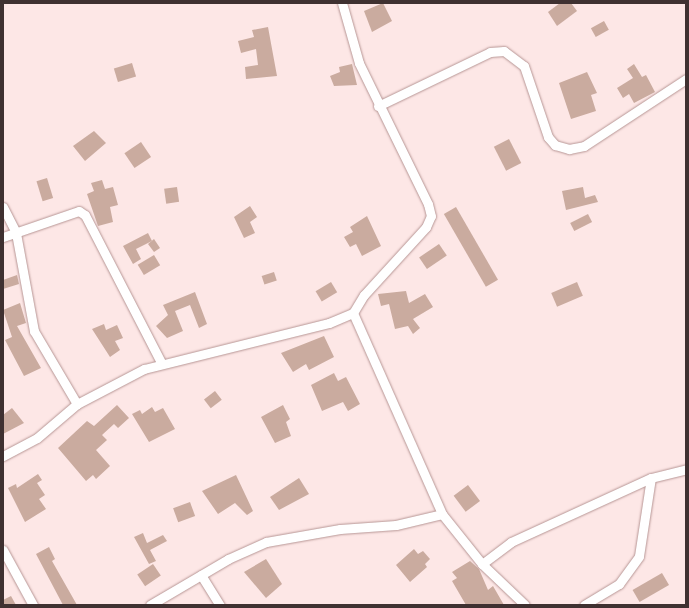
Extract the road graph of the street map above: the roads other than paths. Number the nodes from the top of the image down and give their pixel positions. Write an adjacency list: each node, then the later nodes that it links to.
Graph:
1 (342, 3): 3 (street)
2 (686, 79): 3 (street)
3 (378, 106): 7 (street)
4 (3, 207): 5 (street)
5 (16, 234): 6 (street); 8 (street); 9 (street)
6 (3, 237)
7 (353, 313): 8 (street); 13 (street)
8 (161, 362): 9 (street)
9 (77, 404): 10 (street)
10 (3, 456)
11 (686, 469): 12 (street)
12 (651, 478): 15 (street); 21 (street)
13 (442, 514): 15 (street); 16 (street)
14 (3, 550): 17 (street)
15 (482, 564): 20 (street)
16 (201, 575): 18 (street); 19 (street)
17 (33, 605)
18 (150, 605)
19 (220, 605)
20 (525, 605)
21 (584, 605)

